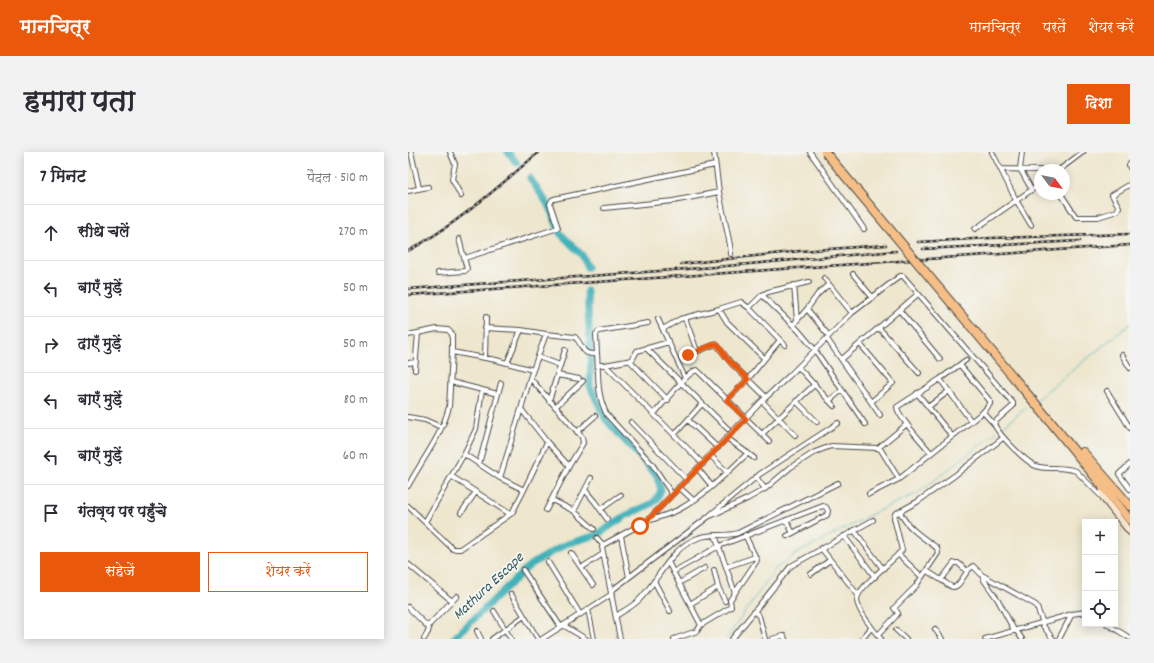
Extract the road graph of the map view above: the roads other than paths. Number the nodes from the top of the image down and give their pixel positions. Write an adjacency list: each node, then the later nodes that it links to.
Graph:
1 (411, 152): 11 (street)
2 (450, 152): 25 (street)
3 (714, 152): 14 (street)
4 (810, 152): 30 (street)
5 (825, 152): 129 (highway, bridge)
6 (831, 152): 129 (highway)
7 (992, 152): 16 (street)
8 (1022, 152): 17 (street)
9 (1083, 152): 13 (street)
10 (408, 156): 11 (street)
11 (413, 162): 21 (street)
12 (1130, 163): 15 (street)
13 (1067, 164)
14 (715, 165): 24 (street); 34 (street)
15 (1130, 168)
16 (1001, 169): 17 (street); 26 (street)
17 (1020, 169): 18 (street); 22 (street)
18 (1034, 170)
19 (1130, 184): 27 (street)
20 (428, 187): 21 (street)
21 (419, 188): 23 (street)
22 (1032, 190): 26 (street)
23 (408, 191)
24 (719, 192): 28 (street); 33 (street)
25 (461, 196)
26 (1016, 200): 29 (street); 31 (street)
27 (1065, 200)
28 (604, 208)
29 (1031, 225)
30 (864, 229)
31 (975, 229)
32 (459, 239): 34 (street)
33 (730, 254)
34 (465, 258): 35 (street)
35 (438, 273)
36 (853, 274): 43 (street)
37 (824, 278): 39 (street)
38 (809, 282): 40 (street)
39 (829, 284): 46 (street); 48 (street)
40 (794, 285): 42 (street); 52 (street)
41 (918, 294): 43 (street); 47 (street); 137 (street)
42 (762, 295): 44 (street); 54 (street)
43 (872, 297): 48 (street)
44 (749, 308): 45 (street); 63 (street)
45 (719, 309): 50 (street); 77 (street)
46 (807, 309): 52 (street); 62 (street)
47 (900, 311): 57 (street); 79 (street)
48 (852, 313): 62 (street)
49 (486, 317): 55 (street)
50 (685, 318): 56 (street); 70 (street)
51 (658, 319): 56 (street)
52 (796, 320): 54 (street)
53 (648, 323): 72 (street)
54 (793, 325): 69 (street)
55 (486, 328): 58 (street); 76 (street)
56 (663, 328): 64 (street)
57 (879, 328): 65 (street); 93 (street)
58 (521, 330): 60 (street); 84 (street)
59 (418, 333): 61 (street); 71 (street); 82 (street)
60 (546, 334): 72 (street); 75 (street)
61 (408, 335)
62 (828, 337): 69 (street); 78 (street)
63 (780, 340): 66 (street); 77 (street)
64 (669, 342): 67 (street); 96 (street)
65 (860, 344): 78 (street); 116 (street)
66 (785, 345)
67 (646, 348): 81 (street); 101 (street)
68 (565, 350): 85 (street)
69 (815, 350): 89 (street); 104 (street)
70 (697, 351): 73 (street); 97 (street)
71 (452, 352): 76 (street); 99 (street)
72 (596, 354): 88 (street)
73 (688, 355)
74 (1122, 355): 90 (street)
75 (538, 357): 85 (street); 92 (street)
76 (485, 358): 84 (street)
77 (764, 358): 97 (street)
78 (842, 359): 116 (street)
79 (940, 359)
80 (966, 360): 87 (street)
81 (630, 361): 86 (street); 110 (street)
82 (416, 362): 83 (street); 91 (street)
83 (408, 363)
84 (507, 363): 92 (street)
85 (560, 365): 94 (street)
86 (605, 365): 88 (street); 123 (street)
87 (960, 365): 98 (street); 122 (street)
88 (598, 366): 179 (street)
89 (798, 367): 102 (street); 109 (street)
90 (1130, 368)
91 (415, 370)
92 (533, 370): 95 (street)
93 (919, 374)
94 (557, 376): 112 (street); 120 (street)
95 (530, 378): 112 (street); 121 (street)
96 (685, 378): 101 (street); 111 (street)
97 (748, 379): 109 (street); 111 (street)
98 (940, 379): 106 (street); 108 (street)
99 (451, 382): 103 (street); 138 (street)
100 (501, 383): 107 (street)
101 (682, 383): 110 (street); 117 (street)
102 (815, 384): 114 (street); 115 (street)
103 (482, 390): 107 (street); 154 (street)
104 (842, 390): 115 (street); 135 (street)
105 (1107, 391): 139 (street)
106 (949, 392): 119 (street); 131 (street)
107 (498, 394): 157 (street)
108 (917, 394): 119 (street); 136 (street)
109 (766, 397): 113 (street)
110 (668, 400): 123 (street)
111 (727, 400): 128 (street)
112 (549, 401): 120 (street)
113 (762, 401): 127 (street); 128 (street)
114 (796, 401): 127 (street); 133 (street)
115 (829, 401): 118 (street)
116 (871, 402): 124 (street)
117 (702, 404): 130 (street); 140 (street)
118 (834, 406)
119 (928, 407): 145 (street)
120 (555, 408): 141 (street)
121 (521, 409): 149 (street); 165 (street)
122 (983, 412): 131 (street); 137 (street)
123 (654, 414): 143 (street)
124 (880, 415)
125 (595, 416): 141 (street)
126 (408, 417): 138 (street)
127 (779, 418): 142 (street); 144 (street)
128 (746, 419): 142 (street); 146 (street)
129 (1052, 419): 170 (highway); 186 (highway)
130 (688, 420): 143 (street); 150 (street)
131 (971, 421): 145 (street)
132 (631, 422): 168 (street)
133 (817, 422)
134 (838, 424): 164 (street)
135 (865, 424)
136 (907, 424): 151 (street); 153 (street)
137 (995, 426): 147 (street)
138 (442, 427): 172 (street)
139 (1130, 428)
140 (728, 429)
141 (577, 432): 160 (street)
142 (762, 434): 148 (street)
143 (674, 435): 158 (street)
144 (795, 435)
145 (952, 436): 153 (street)
146 (727, 438): 150 (street); 152 (street)
147 (1003, 438): 182 (street); 189 (street)
148 (768, 441)
149 (547, 442): 160 (street); 176 (street)
150 (718, 448): 155 (street)
151 (878, 448): 167 (street); 174 (street)
152 (748, 453): 156 (street); 162 (street)
153 (932, 453): 167 (street)
154 (464, 454): 157 (street); 163 (street)
155 (711, 456): 158 (street); 162 (street)
156 (754, 458)
157 (479, 464): 165 (street)
158 (703, 464): 161 (street)
159 (1130, 464): 175 (street)
160 (569, 466): 183 (street)
161 (698, 469): 168 (street); 171 (street)
162 (727, 472): 171 (street)
163 (451, 476): 178 (street); 199 (street)
164 (756, 477): 174 (street); 193 (street)
165 (500, 478): 176 (street)
166 (591, 478): 177 (street)
167 (899, 479): 180 (street)
168 (687, 480): 173 (street)
169 (838, 483): 204 (street)
170 (1102, 484): 182 (street); 197 (highway)
171 (712, 485): 184 (street)
172 (408, 486)
173 (679, 487): 179 (street); 184 (street)
174 (765, 489): 193 (street)
175 (1130, 489)
176 (524, 490): 192 (street)
177 (585, 490): 187 (street); 190 (street)
178 (476, 492): 191 (street); 192 (street)
179 (672, 494): 198 (street)
180 (869, 494)
181 (621, 495): 187 (street)
182 (1104, 499): 202 (street)
183 (552, 500): 188 (street); 190 (street)
184 (693, 500): 198 (street)
185 (408, 506): 199 (street)
186 (1130, 506)
187 (601, 509): 194 (street)
188 (546, 510)
189 (900, 510): 215 (street); 227 (street)
190 (574, 511): 200 (street)
191 (461, 513)
192 (510, 514): 199 (street)
193 (708, 517): 233 (street)
194 (607, 519)
195 (786, 520): 203 (street); 203 (street); 205 (street)
196 (873, 520): 201 (street)
197 (1130, 520)
198 (647, 521): 206 (street)
199 (425, 522)
200 (594, 529)
201 (854, 530): 208 (street); 224 (street)
202 (1130, 532)
203 (793, 533): 207 (street)
204 (715, 535): 211 (street); 219 (street)
205 (745, 535): 211 (street); 216 (street)
206 (621, 536): 210 (street); 233 (street)
207 (788, 536)
208 (844, 536): 212 (street); 232 (street)
209 (596, 538): 210 (street)
210 (603, 545): 214 (street)
211 (719, 546): 221 (street); 229 (street)
212 (821, 548): 217 (street); 252 (street)
213 (571, 553): 222 (street)
214 (603, 554): 222 (street); 240 (street)
215 (898, 554): 224 (street); 234 (street)
216 (755, 557): 221 (street); 241 (street)
217 (830, 560): 230 (street); 243 (street)
218 (548, 562): 254 (street)
219 (668, 562): 229 (street); 236 (street)
220 (408, 564): 245 (street)
221 (726, 566): 241 (street)
222 (581, 568): 238 (street)
223 (705, 568): 237 (street)
224 (883, 569): 232 (street)
225 (523, 570): 261 (street)
226 (714, 570): 239 (street)
227 (927, 571): 234 (street); 235 (street)
228 (967, 571): 231 (street); 235 (street); 235 (street)
229 (673, 572): 237 (street)
230 (811, 574)
231 (982, 575): 258 (street); 267 (street)
232 (875, 576): 243 (street)
233 (629, 577): 240 (street)
234 (922, 577): 270 (street)
235 (941, 580)
236 (654, 581): 251 (street); 257 (street)
237 (679, 584): 247 (street)
238 (593, 585)
239 (718, 586): 246 (street); 247 (street)
240 (612, 592): 249 (street); 257 (street)
241 (735, 593): 259 (street)
242 (511, 594): 256 (street)
243 (858, 595): 263 (street)
244 (457, 596): 245 (street)
245 (452, 601): 260 (street)
246 (725, 601)
247 (690, 604): 259 (street)
248 (408, 607): 260 (street)
249 (588, 609): 254 (street); 281 (street)
250 (494, 611): 265 (street)
251 (670, 611)
252 (754, 611): 285 (street); 286 (street)
253 (1082, 612): 255 (street)
254 (580, 614): 261 (street)
255 (1072, 614): 258 (street); 295 (street)
256 (524, 616): 265 (street); 278 (street)
257 (616, 616): 282 (street)
258 (1042, 623): 267 (street); 294 (street)
259 (701, 625): 269 (street)
260 (428, 626): 274 (street)
261 (562, 626): 271 (street); 279 (street)
262 (1112, 627): 273 (street)
263 (871, 628): 270 (street); 289 (street)
264 (935, 629): 291 (street)
265 (505, 630): 276 (street); 277 (street)
266 (896, 630): 290 (street)
267 (1015, 630): 272 (street); 293 (street)
268 (477, 632): 275 (street)
269 (692, 633): 283 (street); 284 (street)
270 (879, 637)
271 (580, 638): 280 (street)
272 (996, 638): 292 (street)
273 (1130, 638)
274 (424, 639)
275 (481, 639)
276 (492, 639)
277 (511, 639)
278 (538, 639)
279 (542, 639)
280 (586, 639)
281 (594, 639)
282 (620, 639)
283 (674, 639)
284 (694, 639)
285 (732, 639)
286 (765, 639)
287 (772, 639): 288 (street)
288 (785, 639)
289 (862, 639)
290 (906, 639)
291 (942, 639)
292 (985, 639)
293 (1022, 639)
294 (1053, 639)
295 (1059, 639)

